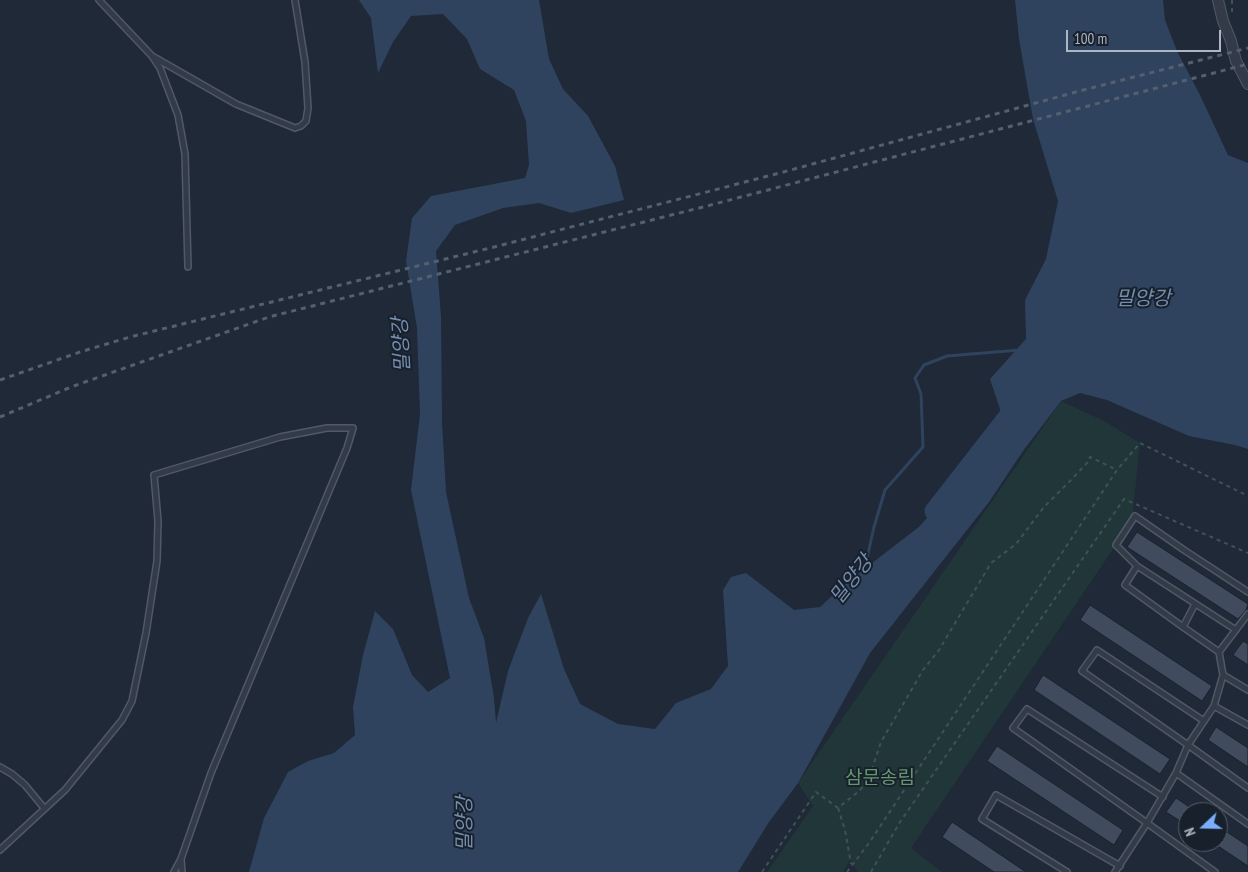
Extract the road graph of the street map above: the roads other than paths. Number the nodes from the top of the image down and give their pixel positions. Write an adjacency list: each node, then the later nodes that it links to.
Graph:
1 (99, 0): 4 (lane)
2 (295, 0): 4 (lane)
3 (1218, 0): 5 (street)
4 (152, 56): 6 (lane)
5 (1248, 84)
6 (188, 267)
7 (1138, 566): 8 (lane); 9 (lane); 11 (lane)
8 (1248, 592)
9 (1195, 604): 11 (lane); 12 (lane)
10 (1248, 614): 12 (lane)
11 (1183, 627): 13 (lane)
12 (1236, 630): 13 (lane)
13 (1219, 652): 14 (lane)
14 (1223, 675): 15 (lane); 16 (lane)
15 (1248, 690)
16 (1214, 706): 17 (lane); 18 (lane)
17 (1204, 721): 19 (lane); 19 (lane)
18 (1248, 725)
19 (1188, 745): 21 (lane); 22 (lane)
20 (0, 767): 24 (lane)
21 (1176, 773): 23 (lane); 26 (lane)
22 (1248, 788)
23 (1163, 797): 25 (lane); 25 (lane)
24 (44, 808): 27 (lane); 28 (lane)
25 (1147, 823): 29 (lane); 34 (lane)
26 (1248, 824)
27 (0, 850)
28 (182, 859): 30 (lane); 31 (lane)
29 (1120, 866): 32 (lane); 33 (lane)
30 (174, 872)
31 (182, 872)
32 (1066, 872)
33 (1115, 872)
34 (1215, 872)

